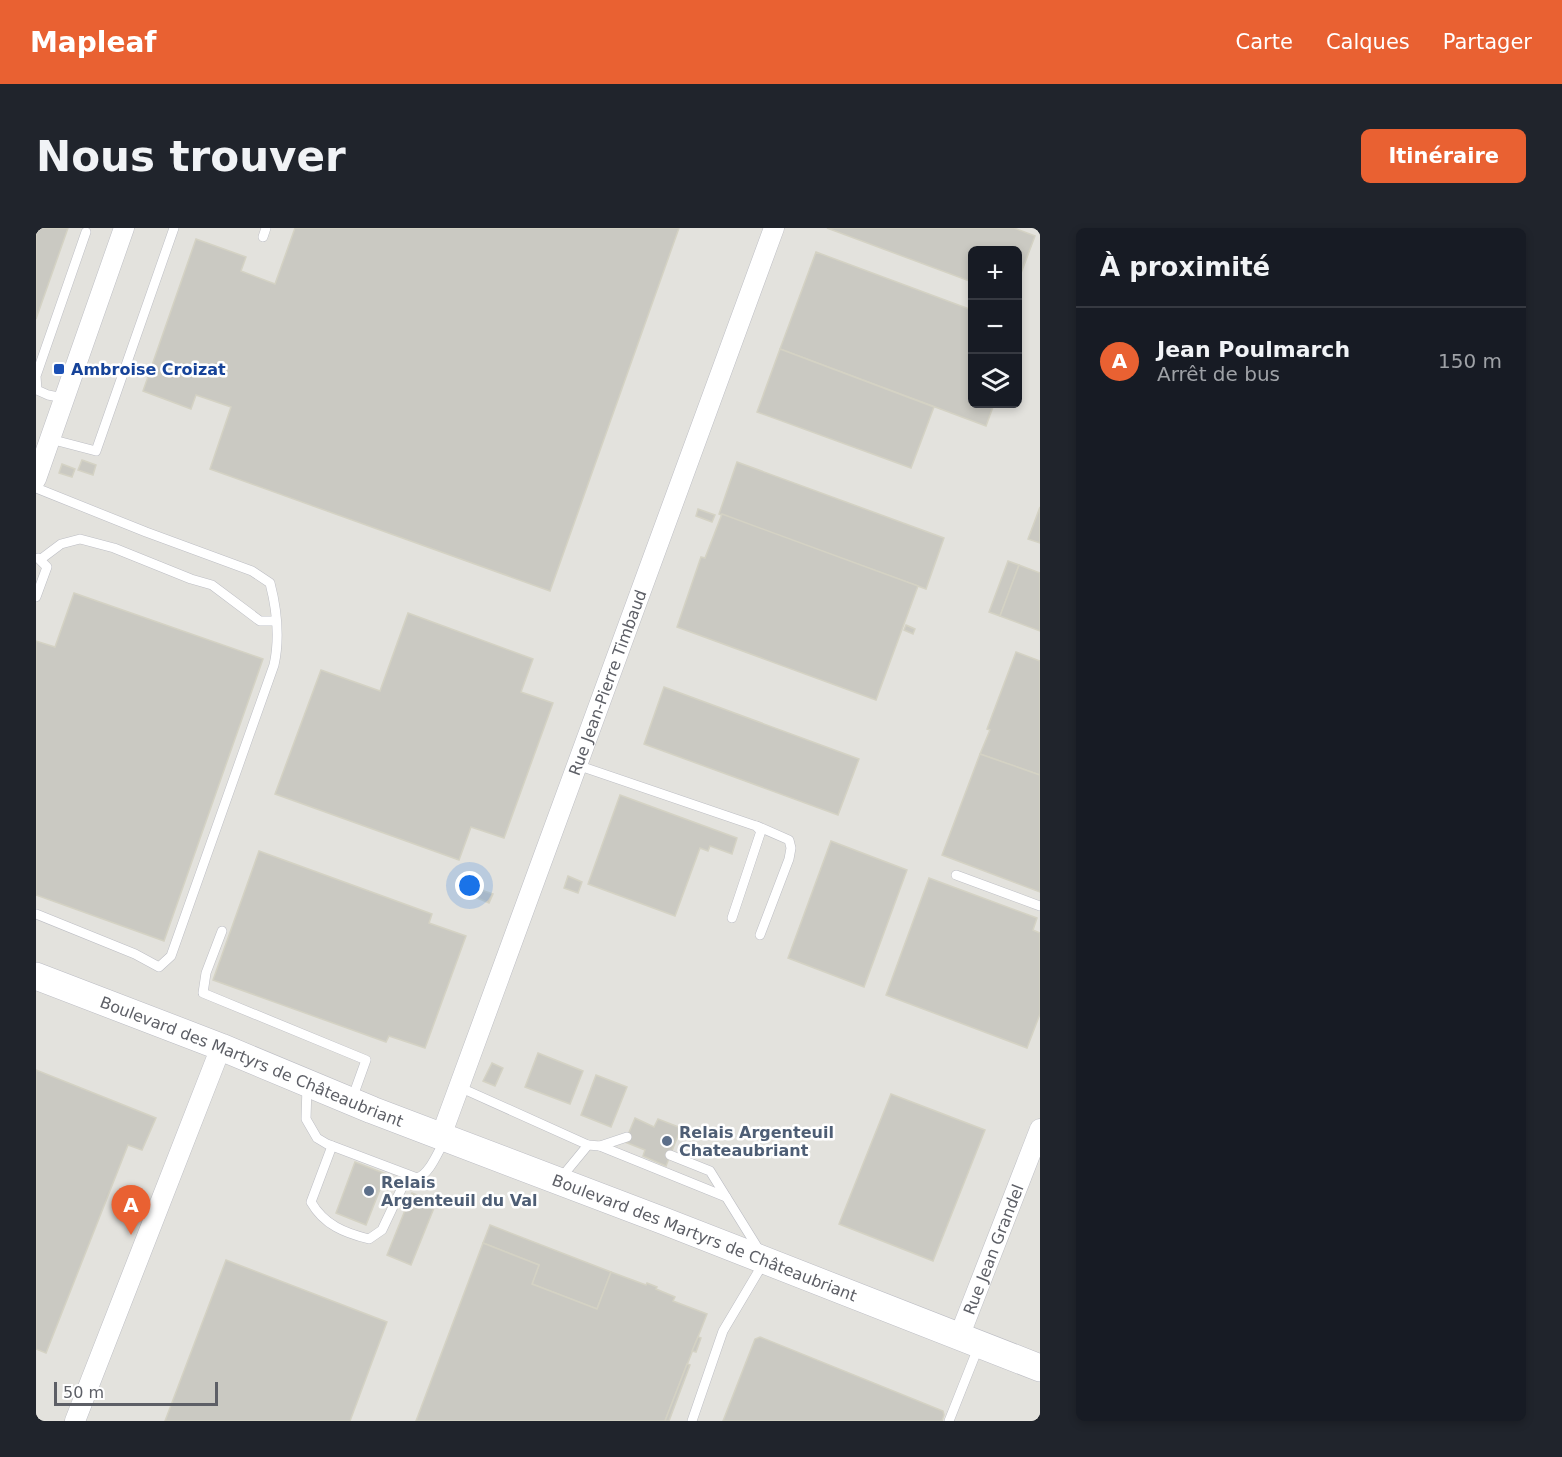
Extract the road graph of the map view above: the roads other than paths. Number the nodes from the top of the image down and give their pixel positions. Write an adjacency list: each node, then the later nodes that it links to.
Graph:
1 (124, 228): 5 (street)
2 (174, 228): 6 (lane)
3 (774, 228): 12 (street, Rue Jean-Pierre Timbaud)
4 (86, 232): 5 (lane)
5 (64, 398): 6 (street)
6 (50, 439): 7 (street)
7 (36, 479)
8 (36, 488): 11 (lane)
9 (38, 558): 10 (lane); 11 (lane)
10 (36, 597)
11 (275, 621): 16 (lane)
12 (577, 765): 13 (lane); 23 (street, Rue Jean-Pierre Timbaud)
13 (756, 826): 17 (lane); 19 (lane)
14 (956, 875): 15 (lane)
15 (1040, 906)
16 (36, 914)
17 (732, 918)
18 (222, 931): 24 (lane)
19 (760, 935)
20 (36, 976): 21 (main road, Boulevard des Martyrs de Châteaubriant)
21 (221, 1047): 22 (main road, Boulevard des Martyrs de Châteaubriant); 38 (street)
22 (307, 1083): 24 (main road, Boulevard des Martyrs de Châteaubriant); 29 (lane)
23 (459, 1087): 26 (street, Rue Jean-Pierre Timbaud); 28 (lane)
24 (351, 1101): 26 (main road, Boulevard des Martyrs de Châteaubriant)
25 (1040, 1129): 36 (street, Rue Jean Grandel)
26 (444, 1137): 32 (lane); 33 (main road, Boulevard des Martyrs de Châteaubriant)
27 (627, 1137): 30 (lane)
28 (588, 1145): 30 (lane); 33 (lane)
29 (332, 1146): 32 (lane); 32 (lane)
30 (600, 1146): 34 (lane)
31 (670, 1155): 34 (lane)
32 (408, 1175)
33 (559, 1180): 35 (main road, Boulevard des Martyrs de Châteaubriant)
34 (726, 1197): 35 (lane)
35 (765, 1260): 36 (main road, Boulevard des Martyrs de Châteaubriant); 39 (lane)
36 (969, 1341): 37 (main road, Boulevard des Martyrs de Châteaubriant); 40 (lane)
37 (1040, 1368)
38 (75, 1421)
39 (692, 1421)
40 (949, 1421)

